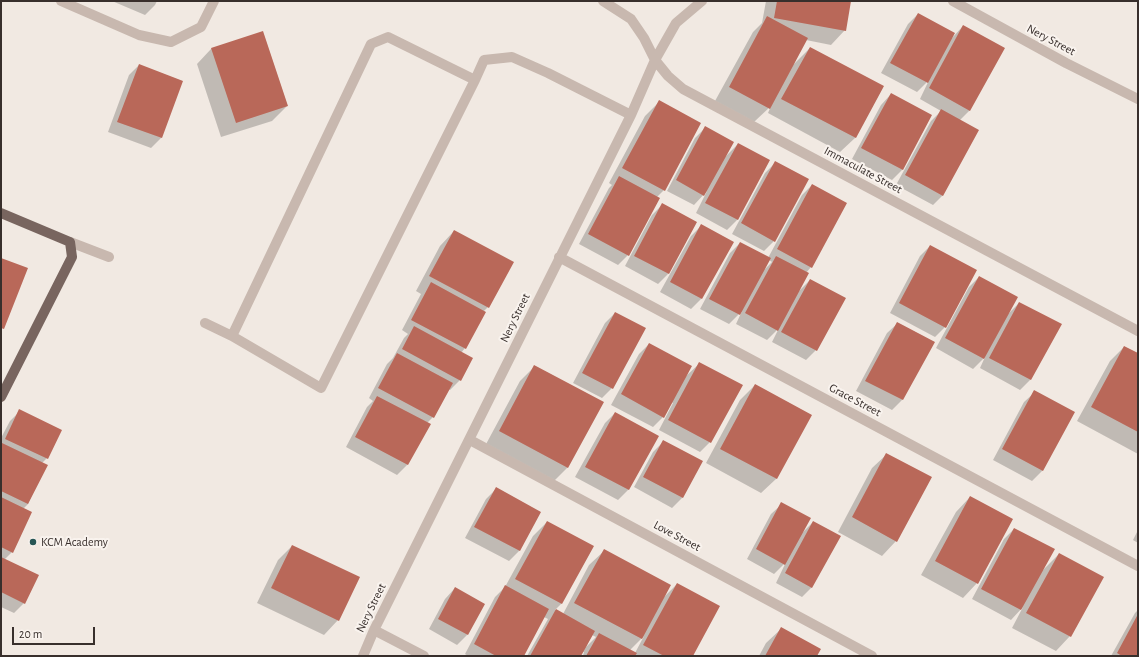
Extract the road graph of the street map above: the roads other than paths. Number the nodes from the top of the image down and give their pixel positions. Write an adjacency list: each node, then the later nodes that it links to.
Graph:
1 (61, 1): 2 (street)
2 (214, 1)
3 (603, 1): 6 (street, Immaculate Street)
4 (702, 1): 6 (street, Nery Street)
5 (953, 1): 8 (street, Nery Street)
6 (655, 60): 9 (street, Nery Street); 15 (street, Immaculate Street)
7 (475, 80): 9 (street); 16 (street); 16 (street)
8 (1138, 99)
9 (631, 115): 13 (street, Nery Street)
10 (1, 213): 11 (main road)
11 (70, 242): 12 (street); 17 (main road)
12 (109, 257)
13 (559, 257): 18 (street, Nery Street); 19 (street, Grace Street)
14 (206, 323): 16 (street)
15 (1138, 331)
16 (232, 336)
17 (1, 397)
18 (470, 440): 20 (street, Nery Street); 23 (street, Love Street)
19 (1138, 566)
20 (374, 630): 21 (street, Nery Street); 22 (street)
21 (363, 656)
22 (424, 656)
23 (872, 656)

